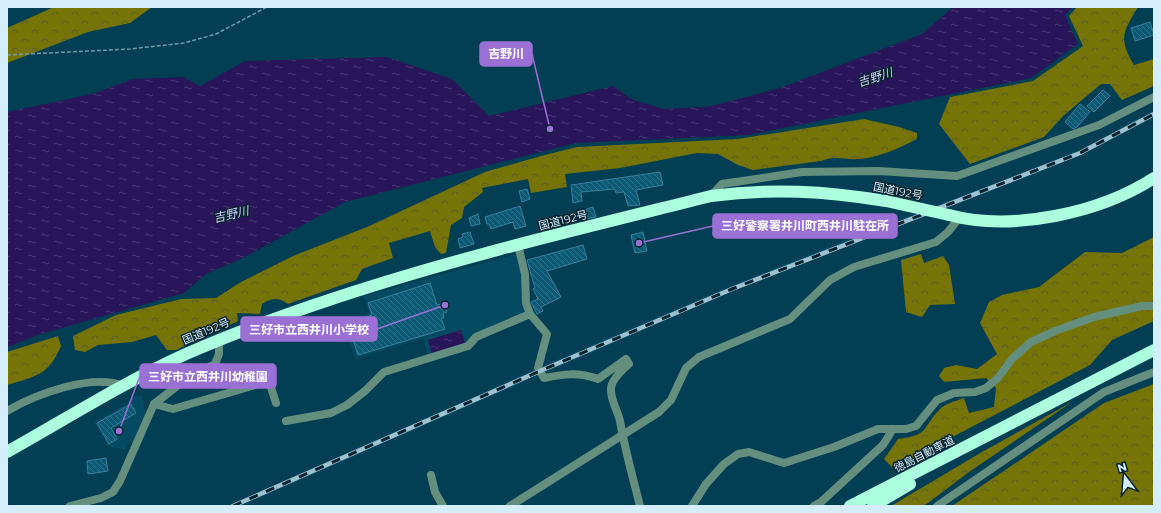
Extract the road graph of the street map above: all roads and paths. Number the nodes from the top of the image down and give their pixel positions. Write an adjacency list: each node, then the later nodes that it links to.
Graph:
1 (267, 7): 2 (path)
2 (7, 55)
3 (1154, 96): 5 (street)
4 (1154, 178): 6 (highway, 国道192号)
5 (711, 196): 6 (highway, 国道192号, bridge); 7 (highway, 国道192号)
6 (954, 216): 20 (street)
7 (518, 245): 9 (street); 10 (highway, 国道192号)
8 (1154, 306): 19 (street)
9 (530, 314): 17 (street); 20 (street)
10 (218, 340): 13 (highway, 国道192号); 15 (street)
11 (1154, 350): 18 (highway, 徳島自動車道)
12 (1154, 372): 31 (street)
13 (124, 386): 16 (street); 21 (highway, 国道192号)
14 (276, 403): 15 (street)
15 (154, 404): 23 (street)
16 (7, 411)
17 (286, 422)
18 (1010, 426): 29 (highway, 徳島自動車道); 30 (highway, 徳島自動車道)
19 (893, 429): 27 (street); 28 (street)
20 (621, 436): 25 (street); 26 (street)
21 (7, 452)
22 (431, 475): 24 (street)
23 (70, 506)
24 (443, 506)
25 (510, 506)
26 (640, 506)
27 (692, 506)
28 (814, 506)
29 (850, 506)
30 (873, 506)
31 (936, 506)

